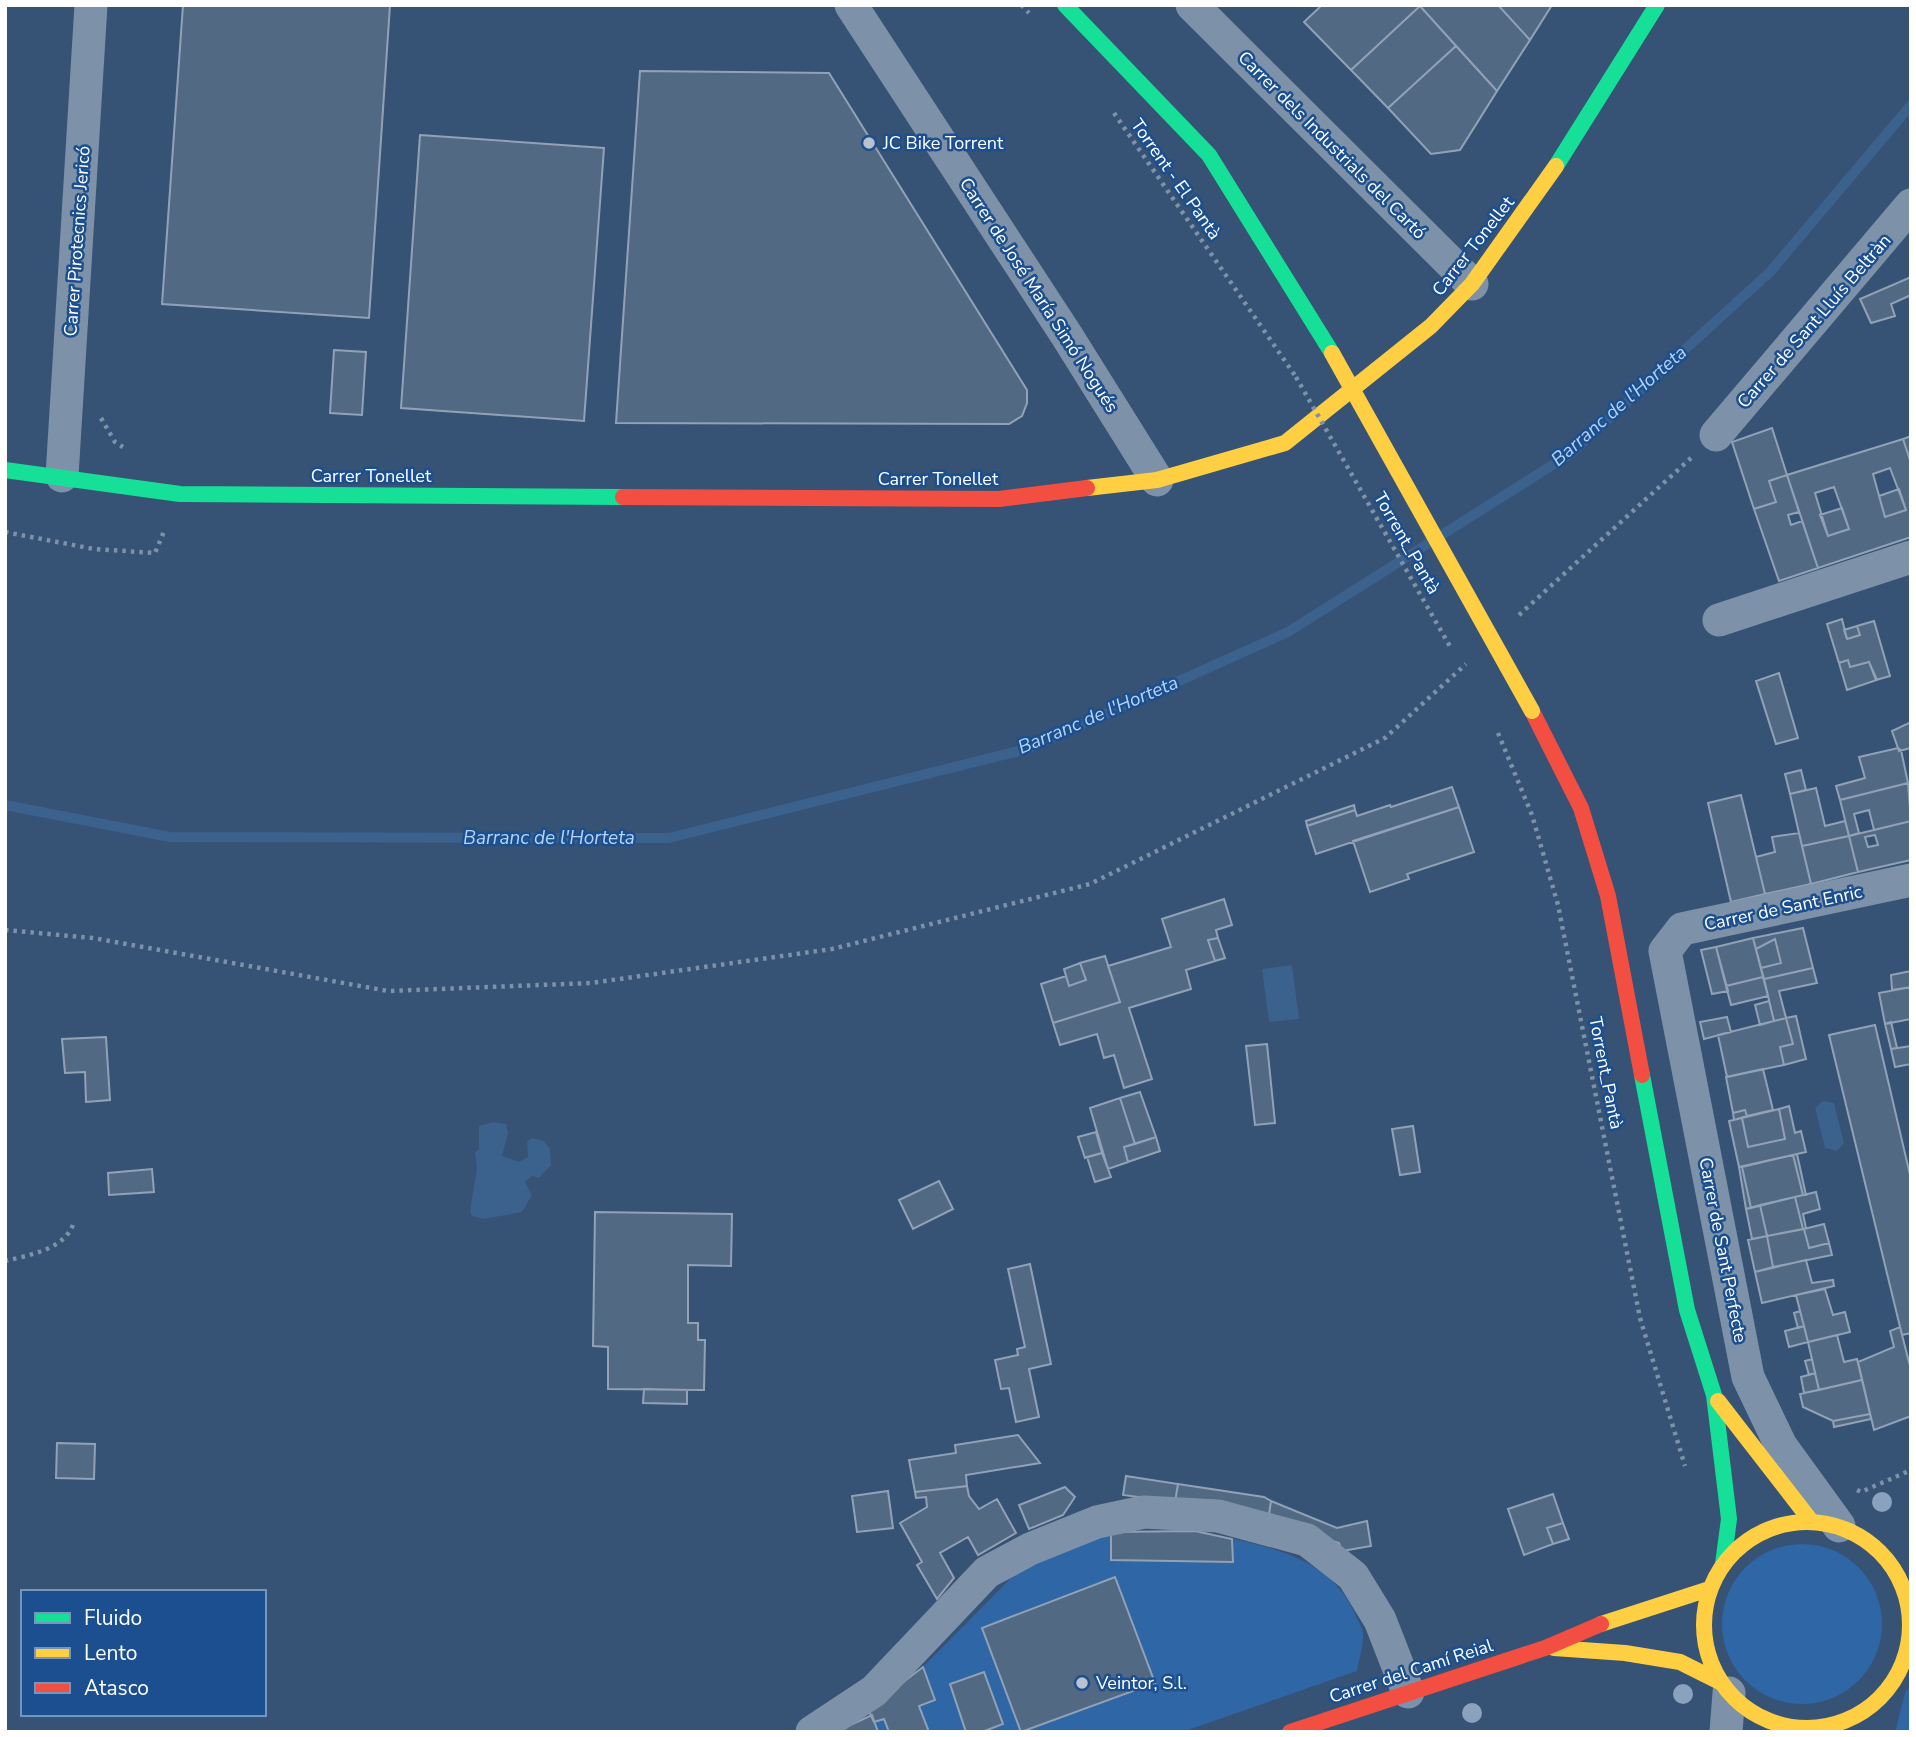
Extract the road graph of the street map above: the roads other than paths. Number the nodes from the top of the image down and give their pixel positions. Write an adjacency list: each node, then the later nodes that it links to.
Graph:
1 (91, 5): 10 (street, Carrer Pirotecnics Jericó)
2 (851, 5): 11 (street, Carrer de José María Simó Nogués)
3 (1065, 5): 16 (street, bridge)
4 (1192, 5): 7 (street, Carrer dels Industrials del Cartó)
5 (1657, 5): 7 (street, Carrer Tonellet)
6 (1911, 205): 8 (street, Carrer de Sant Lluís Beltràn)
7 (1472, 284): 11 (street, Carrer Tonellet)
8 (1716, 435)
9 (5, 470): 10 (street, Carrer Tonellet)
10 (62, 476): 11 (street, Carrer Tonellet)
11 (1157, 480)
12 (1911, 557): 13 (street)
13 (1719, 620)
14 (1911, 880): 15 (street, Carrer de Sant Enric)
15 (1665, 951): 17 (street, Carrer de Sant Perfecte)
16 (1714, 1395): 17 (street); 20 (street)
17 (1825, 1524): 19 (street); 20 (street)
18 (1901, 1551): 19 (street)
19 (1880, 1552): 22 (street)
20 (1723, 1564): 21 (street)
21 (1709, 1589): 23 (street, Carrer del Camí Reial); 24 (street)
22 (1910, 1636): 26 (street)
23 (1545, 1648): 24 (street, Carrer del Camí Reial); 25 (street, Carrer del Camí Reial)
24 (1724, 1688): 28 (street); 31 (street)
25 (1408, 1692): 29 (street); 30 (street, Carrer del Camí Reial)
26 (1886, 1692): 27 (street); 28 (street)
27 (1883, 1718)
28 (1814, 1730)
29 (812, 1732)
30 (1290, 1732)
31 (1726, 1732)

